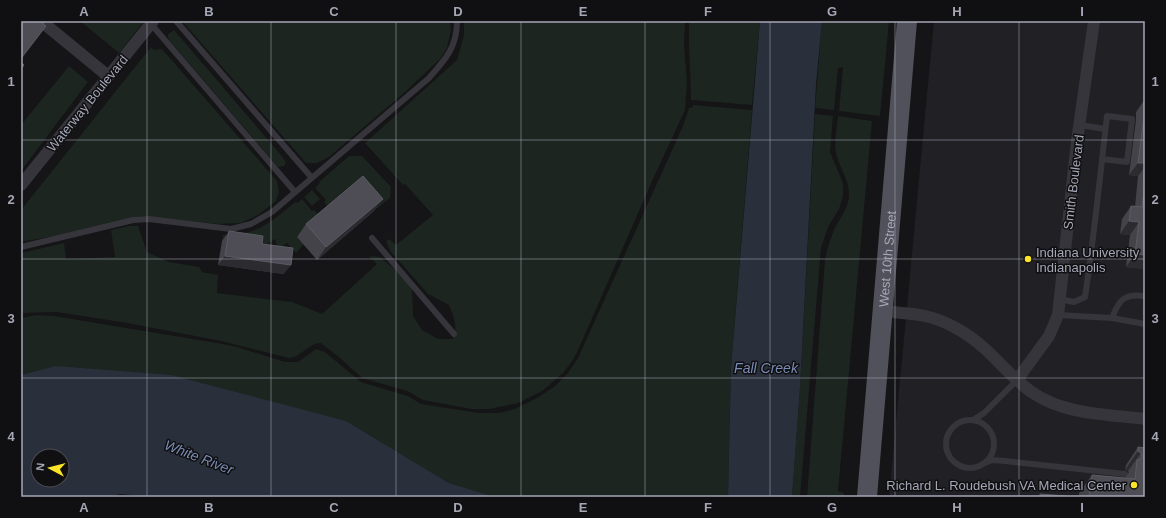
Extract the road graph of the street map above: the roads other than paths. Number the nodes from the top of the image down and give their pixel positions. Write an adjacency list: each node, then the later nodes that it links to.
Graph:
1 (41, 21): 7 (street)
2 (176, 21): 11 (lane)
3 (457, 21): 11 (lane)
4 (907, 21): 18 (main road, West 10th Street)
5 (1094, 21): 8 (street, Smith Boulevard)
6 (152, 22): 7 (street, Waterway Boulevard); 13 (lane)
7 (108, 76): 12 (street, Waterway Boulevard)
8 (1080, 125): 9 (lane); 17 (street, Smith Boulevard)
9 (1105, 129): 10 (lane); 10 (lane)
10 (1102, 159): 17 (lane)
11 (312, 178): 13 (lane)
12 (21, 185)
13 (295, 192): 15 (lane)
14 (372, 238): 22 (lane)
15 (21, 247)
16 (1145, 296): 20 (lane)
17 (1059, 299): 19 (street, Smith Boulevard)
18 (883, 311): 23 (street); 30 (main road, West 10th Street)
19 (1058, 315): 20 (lane); 23 (street, Smith Boulevard)
20 (1112, 318): 21 (lane)
21 (1145, 324)
22 (454, 334)
23 (1017, 380): 24 (street); 25 (lane)
24 (1145, 419)
25 (973, 420): 26 (lane); 28 (lane)
26 (989, 429): 27 (lane); 28 (lane)
27 (997, 430)
28 (984, 463): 29 (lane)
29 (1125, 474)
30 (867, 497)

